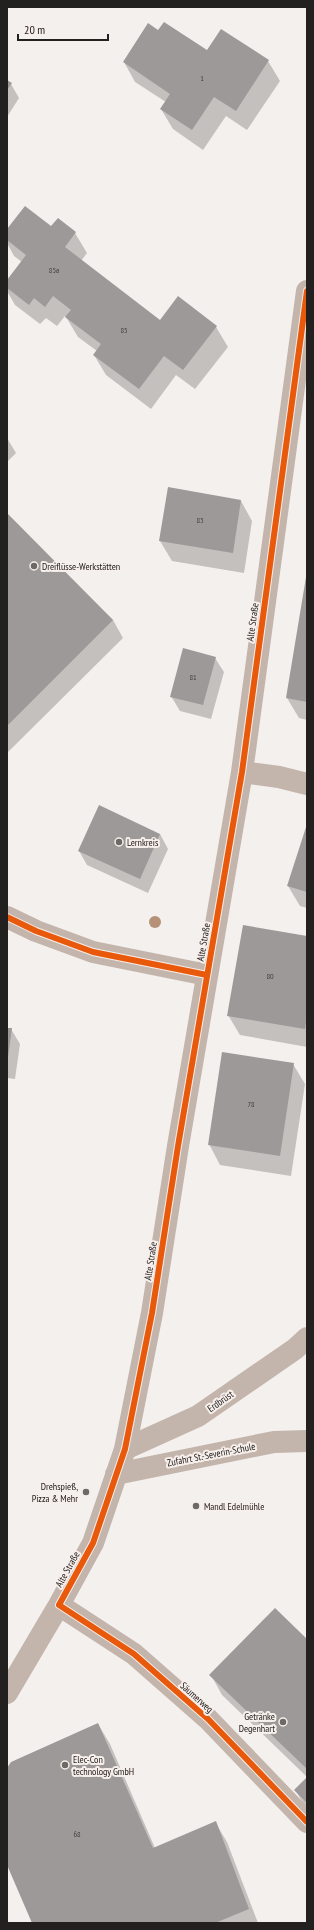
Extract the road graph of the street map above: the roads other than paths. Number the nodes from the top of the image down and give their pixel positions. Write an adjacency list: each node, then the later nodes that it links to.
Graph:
1 (307, 291): 2 (street, Alte Straße)
2 (242, 772): 3 (street); 5 (street, Alte Straße)
3 (307, 784)
4 (7, 917): 5 (street)
5 (207, 975): 8 (street, Alte Straße)
6 (307, 1338): 8 (street, Erdbrüst)
7 (307, 1441): 9 (street, Zufahrt St.-Severin-Schule)
8 (125, 1449): 9 (street, Alte Straße)
9 (116, 1474): 10 (street, Alte Straße)
10 (59, 1605): 11 (street, Alte Straße); 12 (street, Säumerweg)
11 (7, 1693)
12 (307, 1822)

